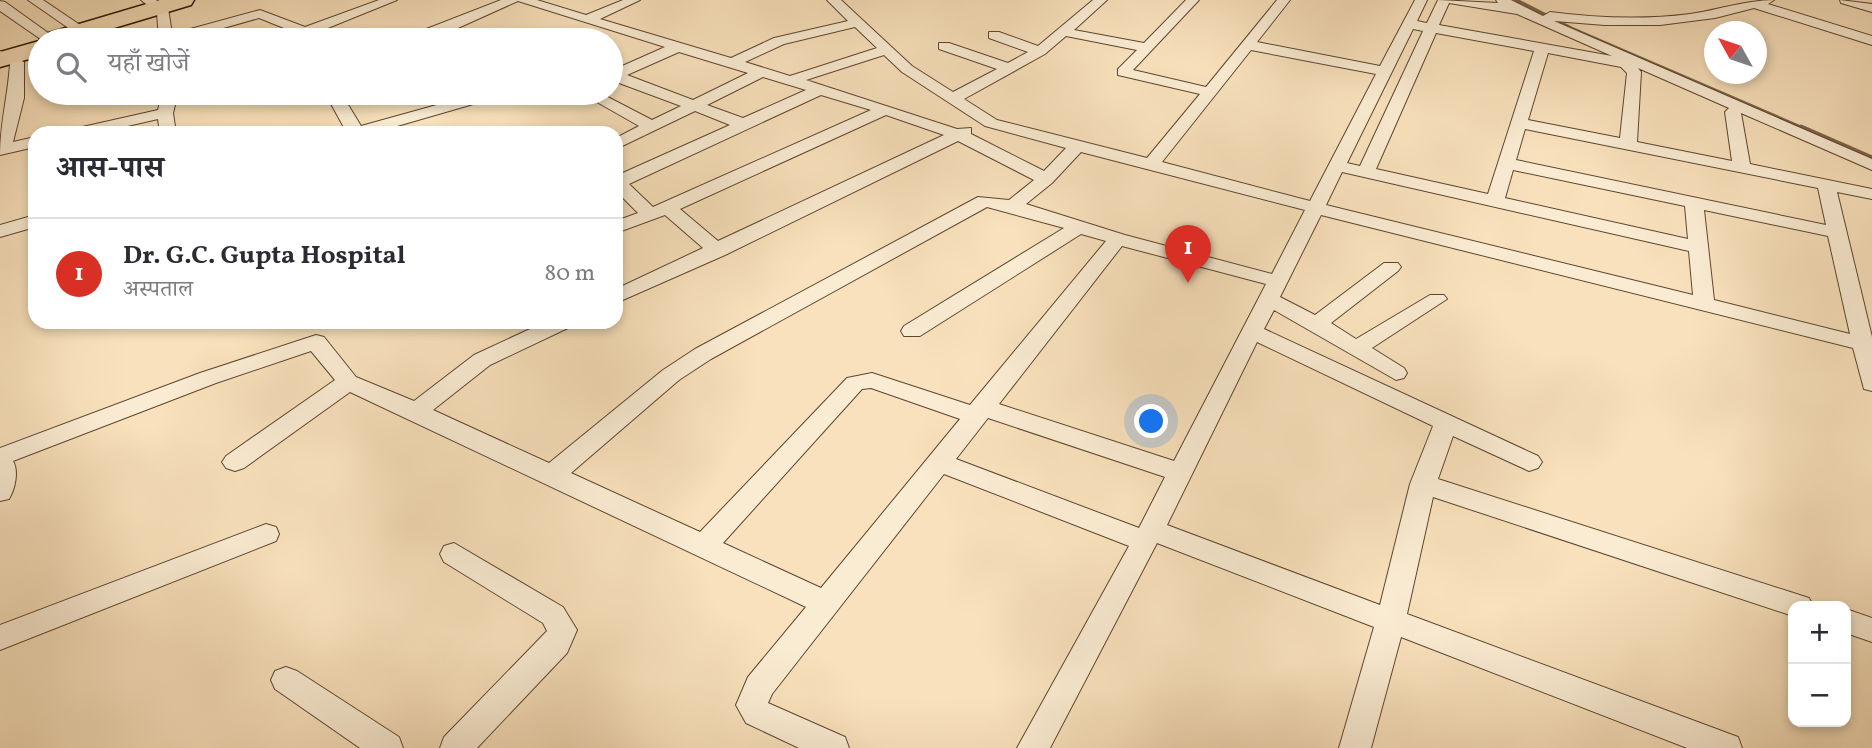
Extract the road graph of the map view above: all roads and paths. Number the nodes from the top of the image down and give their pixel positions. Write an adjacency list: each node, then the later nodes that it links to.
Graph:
1 (34, 0): 29 (street)
2 (183, 0): 21 (highway)
3 (198, 0): 21 (highway)
4 (365, 0): 17 (street)
5 (512, 0): 35 (street)
6 (523, 0): 25 (street)
7 (634, 0): 25 (street)
8 (833, 0): 26 (street)
9 (1101, 0): 38 (street)
10 (1193, 0): 45 (street)
11 (1263, 0): 18 (street)
12 (1421, 0): 27 (street)
13 (1444, 0): 27 (street)
14 (1452, 0): 22 (street)
15 (1502, 0): 22 (street)
16 (1846, 0): 23 (street)
17 (386, 2): 34 (street)
18 (1282, 2): 42 (street)
19 (1761, 2): 24 (street); 41 (street)
20 (0, 5): 28 (street)
21 (156, 6): 30 (highway); 31 (street)
22 (1526, 8): 24 (street); 88 (street)
23 (1872, 8)
24 (1562, 17): 85 (street)
25 (590, 18): 36 (street)
26 (856, 23): 39 (street); 48 (street)
27 (1419, 26): 47 (street); 54 (street); 92 (street)
28 (33, 28)
29 (82, 28)
30 (102, 28)
31 (162, 28)
32 (208, 28): 33 (street)
33 (295, 28)
34 (316, 28)
35 (446, 28)
36 (622, 28)
37 (623, 28): 43 (street)
38 (1065, 32): 45 (street); 49 (street)
39 (809, 33): 50 (street); 52 (street)
40 (993, 35): 49 (street)
41 (1872, 41)
42 (1248, 45): 54 (street); 60 (street)
43 (680, 46): 52 (street); 55 (street)
44 (944, 46): 53 (street)
45 (1145, 47): 60 (street)
46 (28, 49): 51 (highway)
47 (1542, 49): 73 (street); 83 (street)
48 (886, 50): 50 (street); 62 (street)
49 (1040, 51): 53 (street)
50 (861, 56): 58 (street)
51 (2, 57): 61 (street)
52 (732, 63): 56 (street)
53 (1009, 68): 62 (street)
54 (1385, 71): 90 (street)
55 (623, 72)
56 (761, 72): 58 (street); 68 (street)
57 (623, 80): 68 (street)
58 (789, 80): 59 (street)
59 (818, 90): 69 (street); 74 (street)
60 (1210, 92): 89 (street)
61 (16, 98): 63 (street); 86 (street)
62 (954, 99): 72 (street)
63 (0, 103)
64 (167, 105): 71 (street)
65 (340, 105): 78 (street)
66 (463, 105): 75 (street)
67 (612, 105): 79 (street)
68 (692, 107): 74 (street); 79 (street)
69 (885, 109): 80 (street); 102 (street)
70 (1733, 112): 91 (street)
71 (165, 113): 76 (street); 77 (street)
72 (991, 123): 80 (street); 84 (street)
73 (1518, 123): 83 (street); 87 (street)
74 (743, 124): 94 (street)
75 (409, 125)
76 (106, 126)
77 (167, 126)
78 (352, 126)
79 (653, 127): 81 (street)
80 (957, 134): 93 (street); 110 (street)
81 (623, 141)
82 (28, 144): 86 (street)
83 (1628, 145): 91 (street)
84 (1077, 146): 89 (street); 93 (street)
85 (1872, 148)
86 (2, 150)
87 (1507, 163): 98 (street); 99 (street)
88 (1872, 165)
89 (1150, 166): 101 (street)
90 (1338, 166): 92 (street); 101 (street)
91 (1742, 168): 95 (street)
92 (1366, 172): 98 (street)
93 (1046, 179): 100 (street)
94 (623, 185)
95 (1826, 185): 97 (street); 107 (street)
96 (623, 189): 102 (street)
97 (1872, 194)
98 (1495, 201): 109 (street)
99 (1694, 202): 107 (street); 109 (street)
100 (1013, 206): 105 (street); 133 (street)
101 (1317, 208): 112 (street); 115 (street)
102 (659, 211): 104 (street); 110 (street)
103 (28, 223): 106 (street)
104 (623, 224)
105 (1079, 227): 108 (street); 118 (street)
106 (0, 231)
107 (1839, 233): 120 (street)
108 (1118, 239): 112 (street); 126 (street)
109 (1699, 247): 115 (street)
110 (718, 251): 113 (street)
111 (1391, 267): 116 (street)
112 (1275, 291): 116 (street); 119 (street)
113 (623, 294)
114 (1437, 299): 121 (street)
115 (1704, 305): 120 (street)
116 (1318, 324): 121 (street)
117 (547, 329): 125 (street)
118 (912, 331)
119 (1253, 332): 127 (street); 132 (street)
120 (1868, 345): 124 (street)
121 (1354, 349): 122 (street)
122 (1396, 373)
123 (348, 382): 125 (street); 128 (street); 129 (street)
124 (1872, 384)
125 (416, 411): 133 (street)
126 (977, 411): 130 (street); 132 (street); 138 (street)
127 (1446, 423): 131 (street); 134 (street)
128 (0, 458): 135 (street)
129 (234, 462)
130 (937, 462): 137 (street); 141 (street)
131 (1529, 462)
132 (1181, 473): 137 (street)
133 (550, 477): 138 (street)
134 (1423, 484): 140 (street); 142 (street)
135 (0, 492)
136 (266, 534): 145 (street)
137 (1148, 535): 142 (street); 150 (street)
138 (705, 545): 141 (street)
139 (454, 554): 148 (street)
140 (1788, 602)
141 (828, 604): 149 (street)
142 (1391, 620): 151 (street); 152 (street)
143 (1851, 623): 144 (street)
144 (1872, 630)
145 (0, 638)
146 (286, 680): 147 (street)
147 (387, 748)
148 (456, 748)
149 (833, 748)
150 (1033, 748)
151 (1355, 748)
152 (1726, 748)

